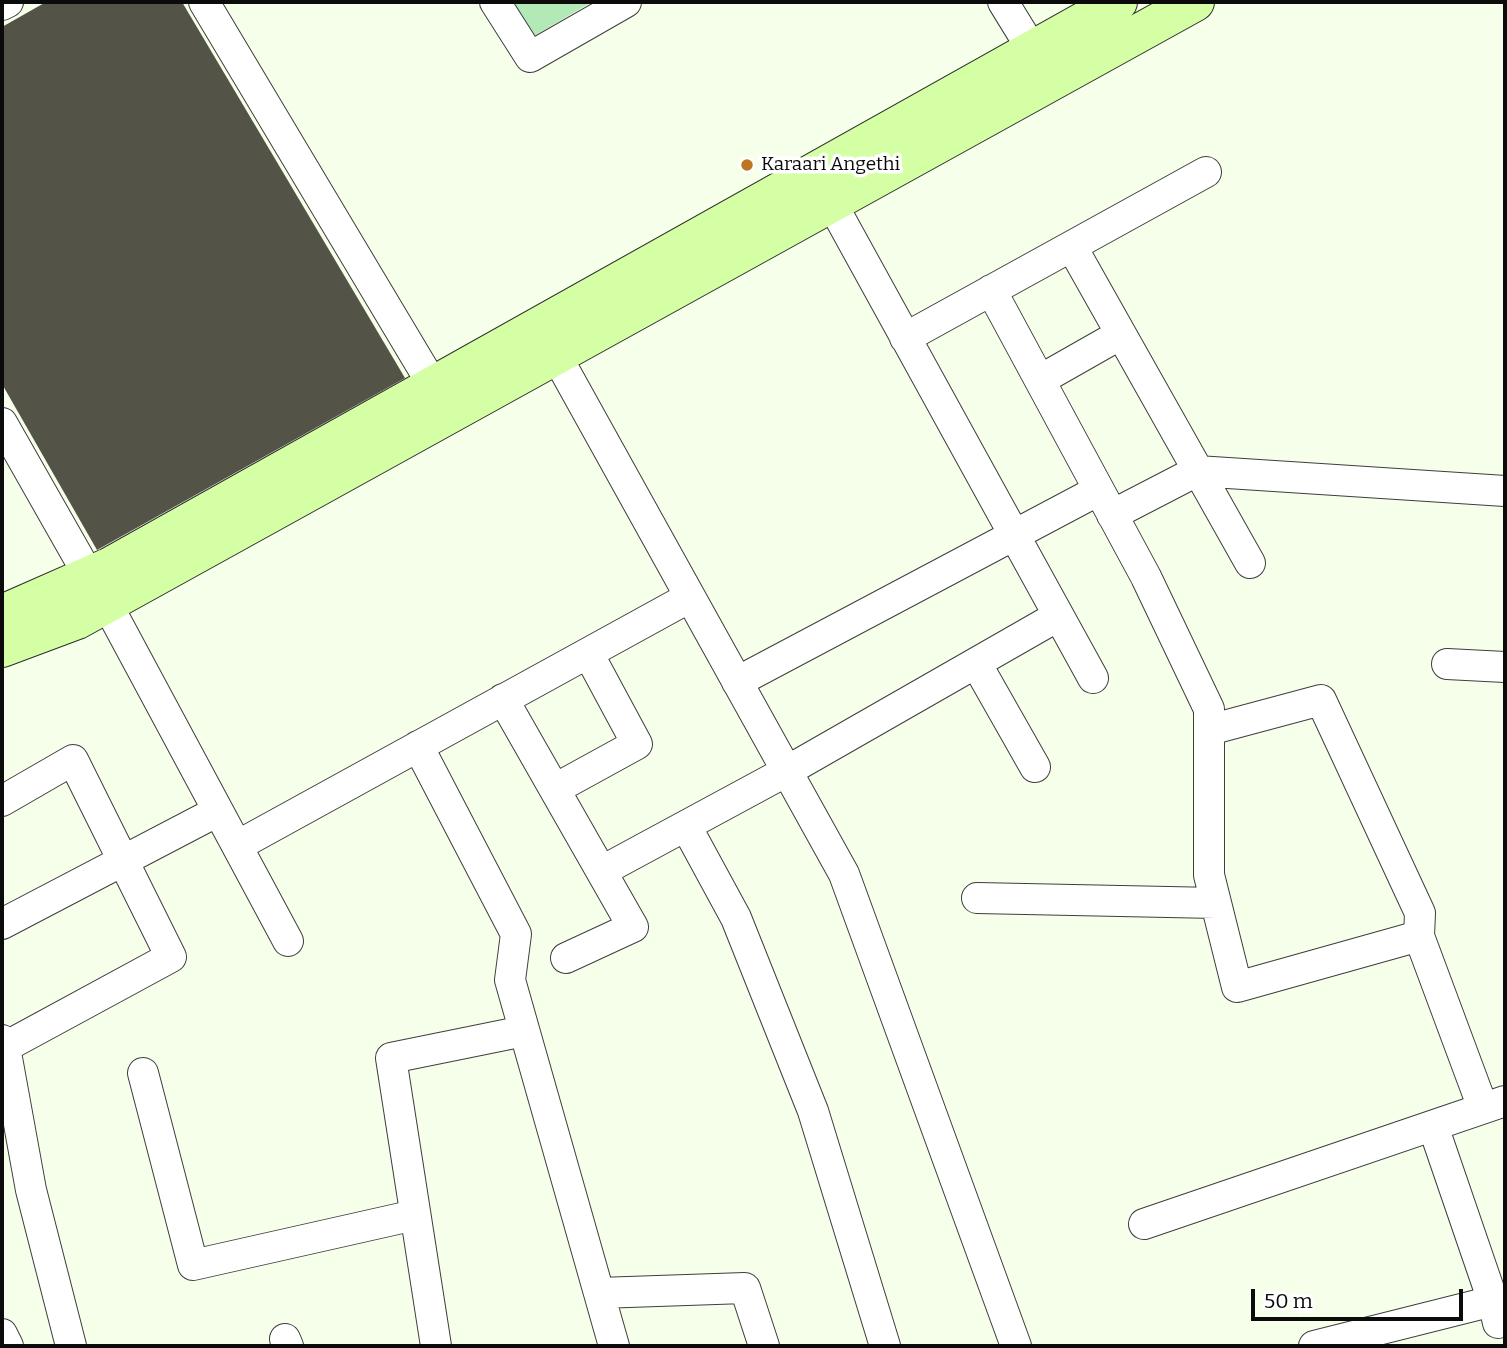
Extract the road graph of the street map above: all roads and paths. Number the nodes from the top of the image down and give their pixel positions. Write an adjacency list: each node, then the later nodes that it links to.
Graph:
1 (8, 2): 8 (street)
2 (204, 2): 18 (street)
3 (495, 2): 4 (street)
4 (626, 2)
5 (1003, 2): 9 (street)
6 (1118, 2): 9 (street)
7 (1195, 2): 9 (street)
8 (2, 5)
9 (1042, 66): 11 (street)
10 (1206, 172): 12 (street)
11 (823, 188): 15 (street); 16 (street)
12 (1072, 247): 13 (street); 14 (street)
13 (992, 290): 15 (street); 17 (street)
14 (1121, 334): 17 (street); 20 (street)
15 (905, 338): 23 (street)
16 (548, 341): 18 (street); 26 (street)
17 (1040, 380): 22 (street)
18 (442, 400): 25 (street)
19 (2, 423): 25 (street)
20 (1197, 471): 21 (street); 22 (street); 24 (street)
21 (1505, 491)
22 (1106, 502): 23 (street); 37 (street)
23 (1014, 535): 28 (street); 35 (street)
24 (1250, 563)
25 (98, 590): 27 (street); 29 (street); 43 (street)
26 (690, 597): 30 (street); 35 (street)
27 (2, 614)
28 (1058, 616): 31 (street); 34 (street)
29 (2, 648)
30 (588, 653): 36 (street); 41 (street)
31 (976, 663): 39 (street); 40 (street)
32 (1447, 664): 33 (street)
33 (1505, 667)
34 (1093, 678)
35 (737, 682): 40 (street)
36 (503, 699): 38 (street); 41 (street)
37 (1209, 730): 49 (street); 51 (street)
38 (418, 746): 45 (street); 54 (street)
39 (1035, 767)
40 (787, 771): 44 (street); 70 (street)
41 (555, 789): 47 (street)
42 (2, 801): 46 (street)
43 (218, 811): 45 (street); 46 (street)
44 (686, 826): 47 (street); 69 (street)
45 (237, 846): 52 (street)
46 (123, 861): 50 (street); 55 (street)
47 (602, 870): 53 (street)
48 (977, 898): 49 (street)
49 (1216, 903): 51 (street)
50 (2, 924)
51 (1419, 936): 57 (street)
52 (288, 941)
53 (566, 958)
54 (524, 1031): 59 (street); 61 (street)
55 (3, 1043): 65 (street)
56 (143, 1073): 59 (street)
57 (1494, 1105): 58 (street)
58 (1433, 1126): 60 (street); 62 (street)
59 (415, 1215): 66 (street)
60 (1144, 1224)
61 (599, 1293): 67 (street); 68 (street)
62 (1499, 1310): 71 (street)
63 (2, 1334): 64 (street)
64 (8, 1346)
65 (71, 1346)
66 (436, 1346)
67 (614, 1346)
68 (764, 1346)
69 (885, 1346)
70 (1016, 1346)
71 (1319, 1346)

